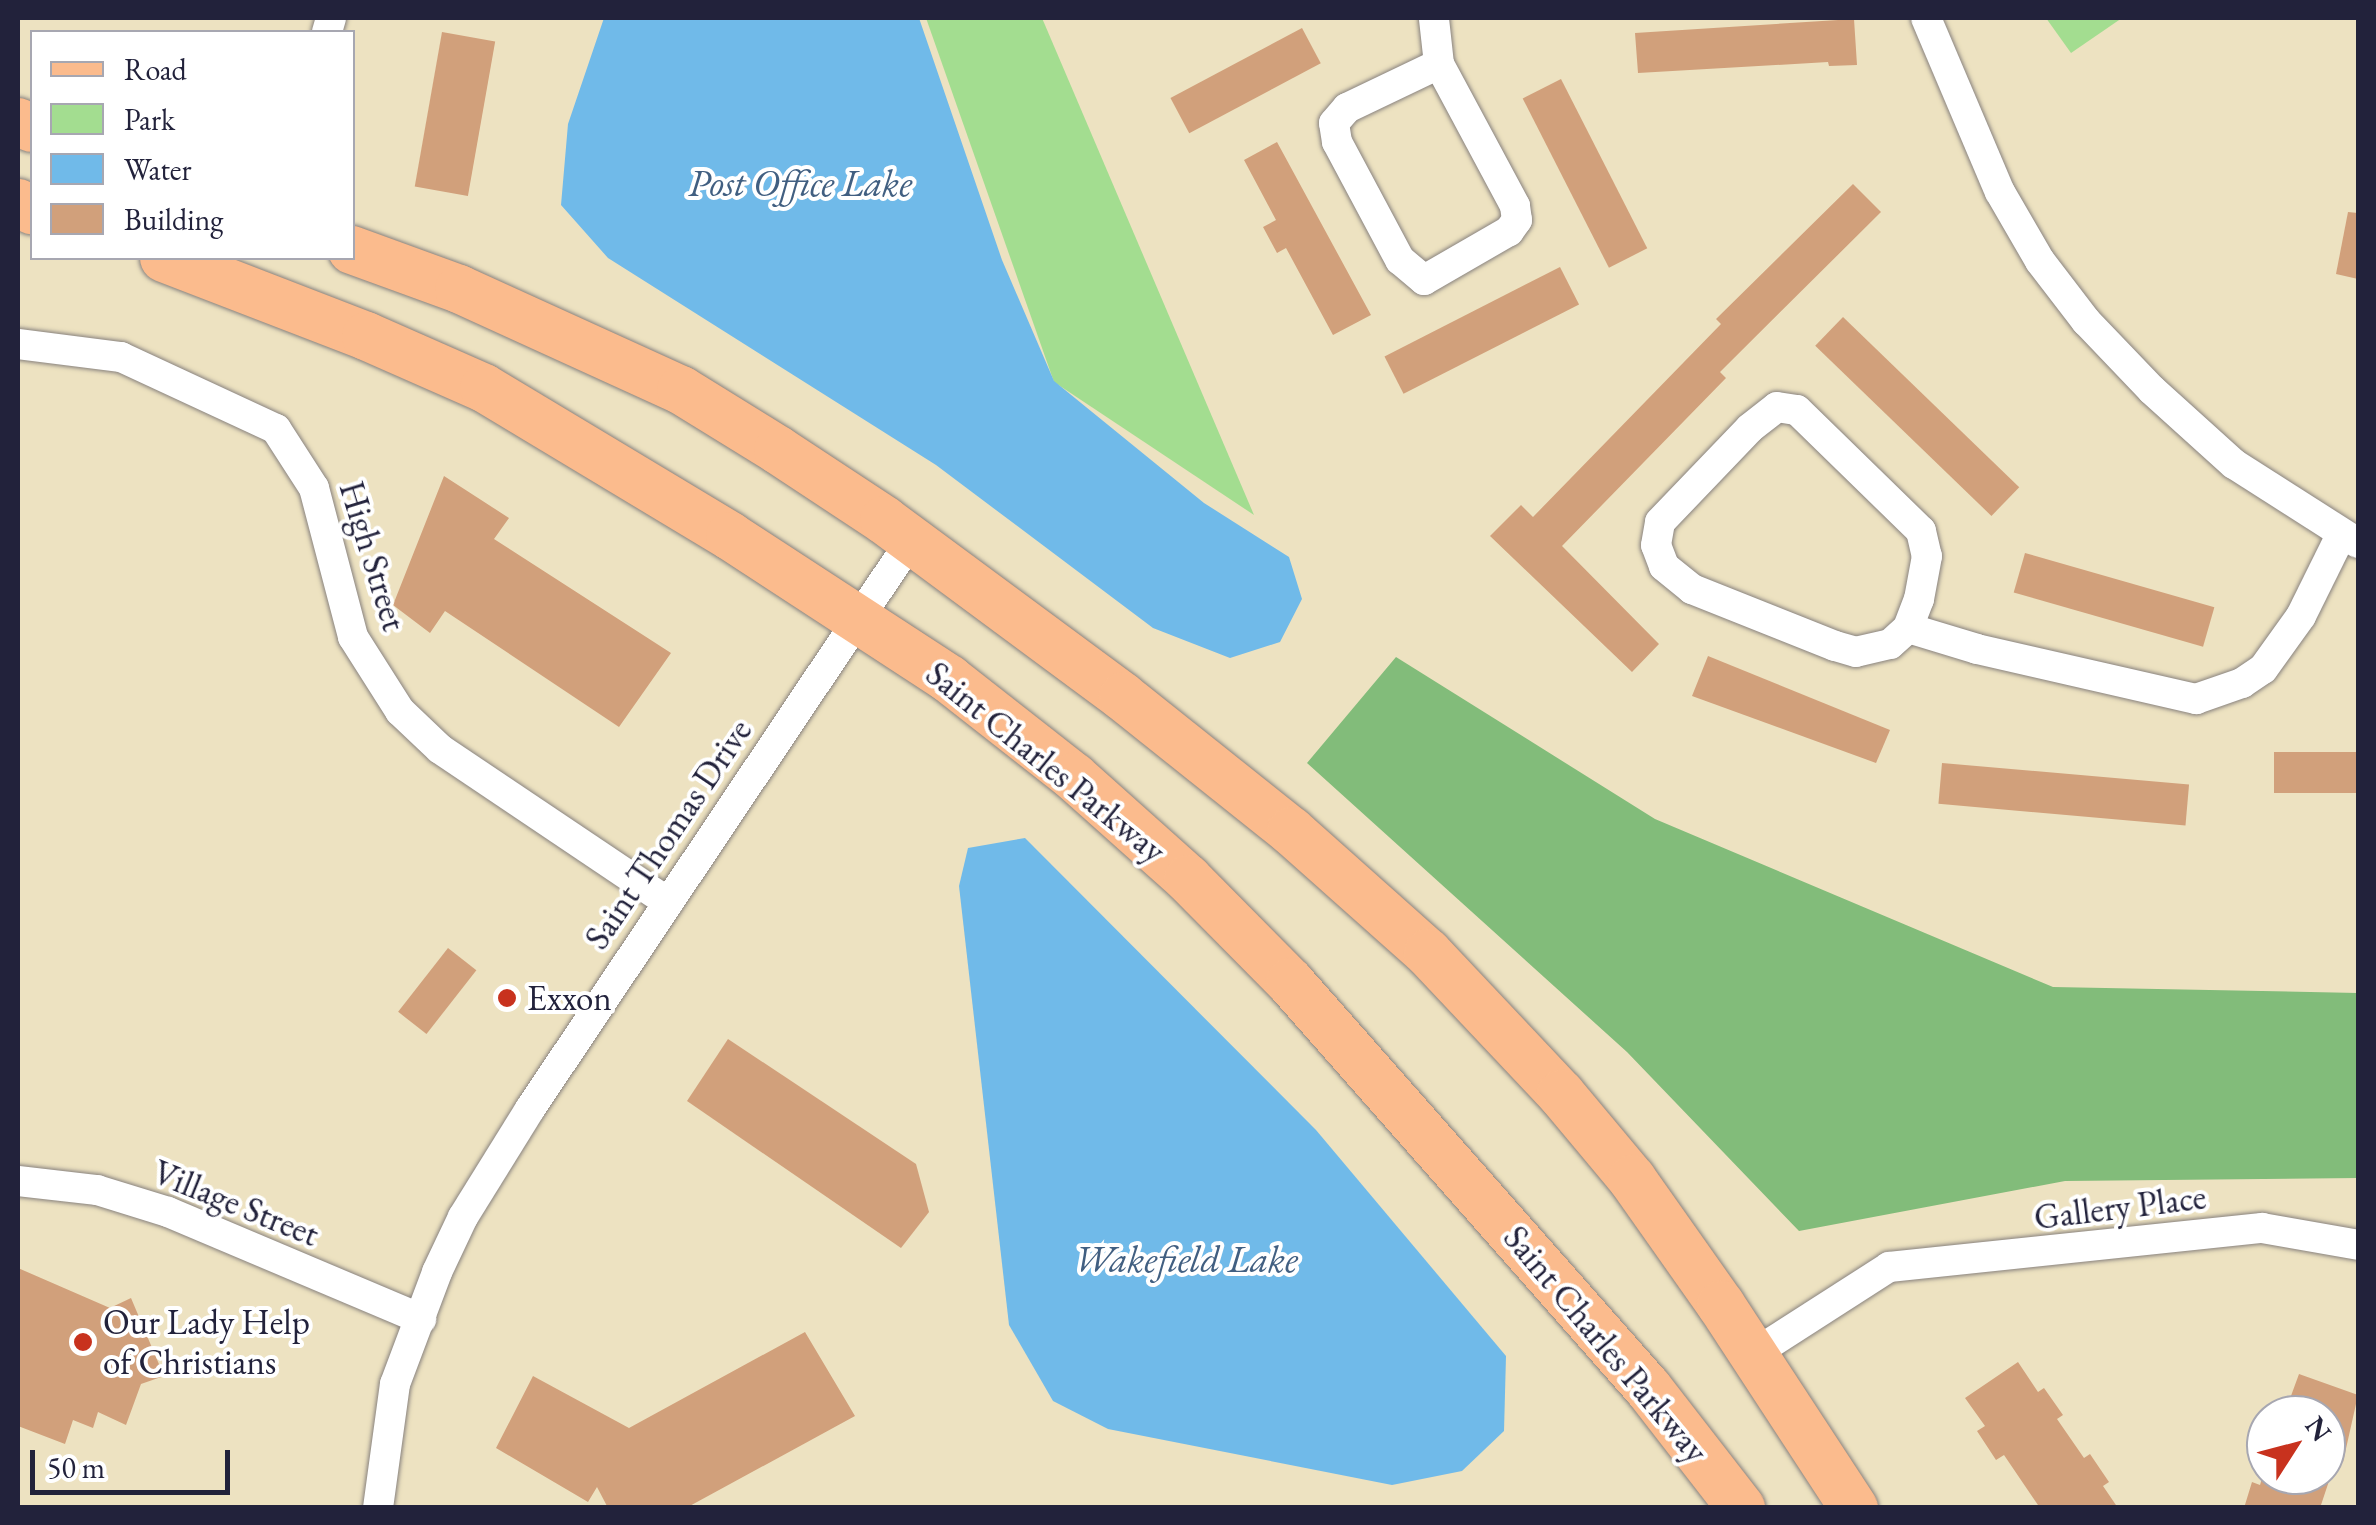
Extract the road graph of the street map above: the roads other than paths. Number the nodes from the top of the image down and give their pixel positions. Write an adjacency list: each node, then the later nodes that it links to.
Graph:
1 (1434, 18): 3 (street)
2 (1926, 18): 7 (street)
3 (1439, 64): 3 (street)
4 (355, 251): 8 (main road)
5 (169, 260): 9 (main road, Saint Charles Parkway)
6 (18, 344): 11 (street, High Street)
7 (2350, 539): 10 (street)
8 (910, 542): 9 (street, Saint Thomas Drive); 15 (main road)
9 (858, 618): 11 (street, Saint Thomas Drive); 17 (main road, Saint Charles Parkway)
10 (1908, 628): 10 (street)
11 (668, 902): 14 (street, Saint Thomas Drive)
12 (18, 1182): 14 (street, Village Street)
13 (2358, 1245): 15 (street, Gallery Place)
14 (421, 1319): 16 (street, Saint Thomas Drive)
15 (1755, 1354): 18 (main road)
16 (378, 1508)
17 (1742, 1508)
18 (1854, 1508)

